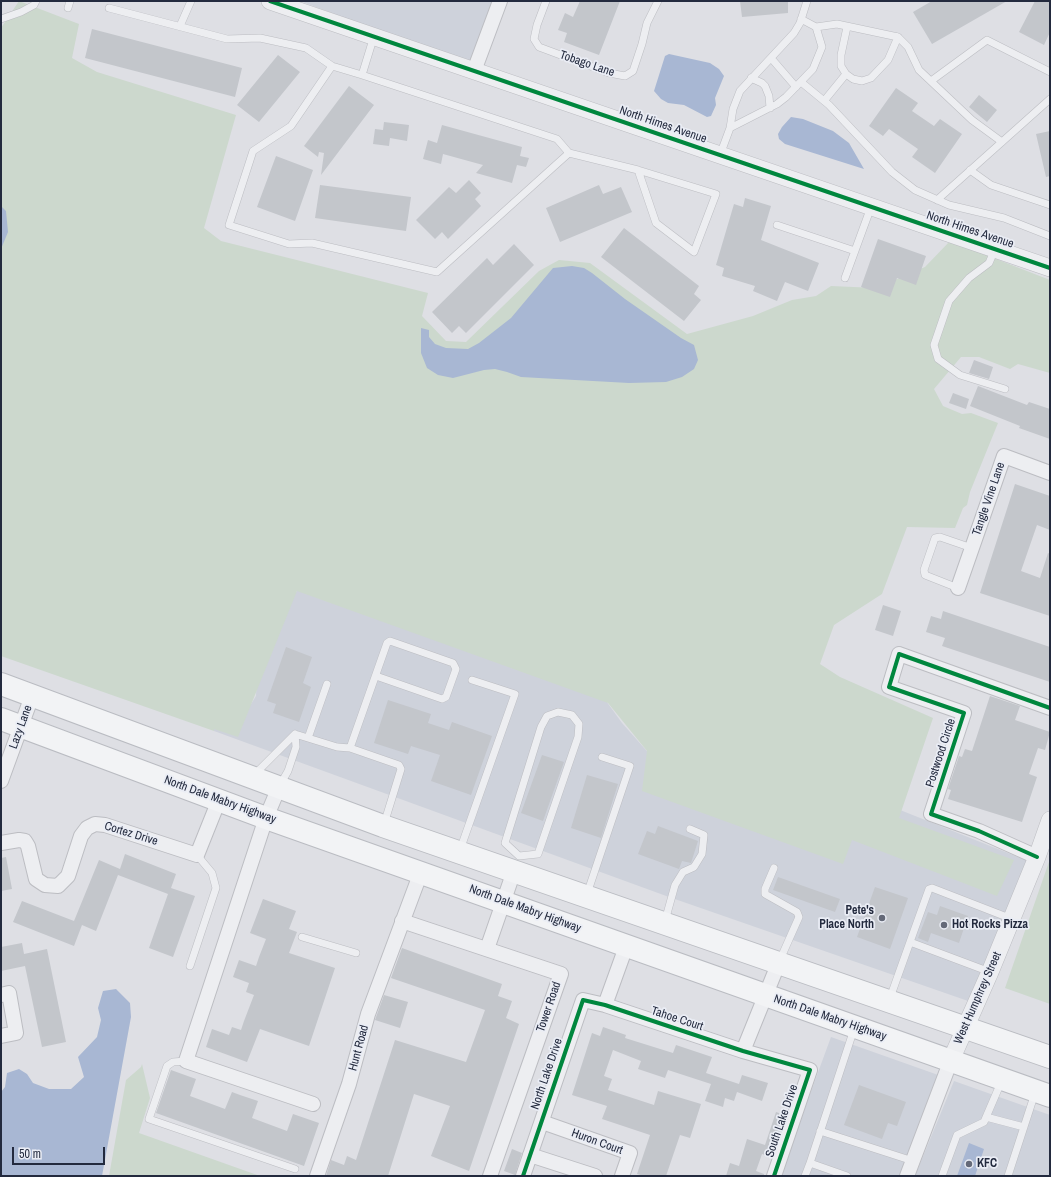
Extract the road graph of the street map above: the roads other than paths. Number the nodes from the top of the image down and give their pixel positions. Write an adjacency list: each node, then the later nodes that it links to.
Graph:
1 (191, 1): 11 (lane)
2 (270, 1): 14 (street, North Himes Avenue)
3 (500, 1): 18 (street)
4 (546, 1): 5 (lane, Tobago Lane)
5 (658, 1)
6 (807, 1): 10 (lane)
7 (35, 3): 9 (lane)
8 (109, 8): 11 (lane)
9 (1, 19)
10 (801, 20): 12 (lane); 16 (lane)
11 (180, 26): 17 (lane)
12 (816, 27): 13 (lane); 24 (lane)
13 (847, 27): 15 (lane); 20 (lane)
14 (374, 36): 18 (street, North Himes Avenue); 21 (lane)
15 (898, 37): 20 (lane); 23 (lane)
16 (771, 58): 22 (lane); 24 (lane)
17 (332, 66): 21 (lane); 30 (lane)
18 (474, 70): 31 (street, North Himes Avenue)
19 (1050, 72): 23 (lane)
20 (846, 74): 26 (lane)
21 (362, 75): 30 (lane)
22 (751, 78): 27 (lane); 28 (lane)
23 (931, 81): 29 (lane)
24 (798, 84): 26 (lane); 27 (lane)
25 (1050, 99): 29 (lane)
26 (824, 101): 34 (lane)
27 (770, 108): 28 (lane)
28 (730, 128): 31 (lane)
29 (1002, 142): 33 (lane)
30 (569, 152): 32 (lane)
31 (720, 155): 36 (street, North Himes Avenue)
32 (638, 170): 32 (lane)
33 (970, 170): 34 (lane); 35 (lane)
34 (937, 200): 38 (lane)
35 (1050, 205)
36 (871, 207): 39 (street, North Himes Avenue); 40 (lane)
37 (777, 225): 40 (lane)
38 (1050, 236)
39 (995, 249): 41 (street, North Himes Avenue); 43 (lane)
40 (855, 251): 42 (lane)
41 (1050, 268)
42 (845, 278)
43 (1005, 389)
44 (1050, 473): 45 (street, Tangle Vine Lane)
45 (972, 548): 46 (street, Tangle Vine Lane); 46 (lane)
46 (958, 588)
47 (376, 676): 47 (lane); 57 (lane)
48 (472, 680): 68 (lane)
49 (1, 684): 51 (main road)
50 (327, 684): 56 (lane)
51 (32, 696): 54 (street, Lazy Lane); 59 (main road)
52 (1050, 708): 70 (street, Postwood Circle)
53 (1, 719): 54 (main road, North Dale Mabry Highway)
54 (22, 727): 60 (street, Lazy Lane); 62 (main road, North Dale Mabry Highway)
55 (295, 734): 56 (lane); 59 (lane); 61 (lane)
56 (308, 738): 57 (lane)
57 (350, 748): 65 (lane)
58 (602, 757): 74 (lane)
59 (242, 775): 61 (main road)
60 (1, 781)
61 (279, 787): 63 (street); 65 (main road)
62 (218, 800): 63 (main road, North Dale Mabry Highway); 69 (street)
63 (266, 818): 73 (main road, North Dale Mabry Highway); 97 (street)
64 (1050, 820): 70 (street, West Humphrey Street)
65 (383, 826): 68 (main road)
66 (690, 829): 78 (lane)
67 (1, 843): 69 (street, Cortez Drive)
68 (460, 853): 71 (main road)
69 (197, 855): 85 (lane)
70 (1037, 857): 76 (street, West Humphrey Street)
71 (517, 864): 71 (lane); 74 (main road); 75 (street)
72 (774, 868): 84 (lane)
73 (421, 872): 75 (main road, North Dale Mabry Highway); 77 (street, Hunt Road)
74 (586, 896): 78 (main road)
75 (504, 901): 81 (main road, North Dale Mabry Highway); 82 (street)
76 (1012, 918): 80 (lane); 86 (street, West Humphrey Street)
77 (402, 921): 82 (street, Tower Road); 109 (street, Hunt Road)
78 (664, 923): 84 (main road)
79 (302, 937): 83 (lane)
80 (910, 942): 86 (lane); 89 (lane)
81 (627, 944): 88 (main road, North Dale Mabry Highway); 90 (street)
82 (487, 949): 110 (street, Tower Road)
83 (356, 953)
84 (779, 962): 88 (street); 89 (main road)
85 (190, 966)
86 (990, 972): 92 (street, West Humphrey Street)
87 (1, 994): 93 (street)
88 (765, 995): 91 (main road, North Dale Mabry Highway); 94 (street)
89 (889, 1000): 92 (main road)
90 (605, 1005): 94 (street, Tahoe Court); 102 (street, North Lake Drive)
91 (855, 1026): 96 (main road, North Dale Mabry Highway); 104 (lane)
92 (965, 1027): 95 (main road); 96 (street, West Humphrey Street)
93 (1, 1036)
94 (743, 1051): 114 (street, South Lake Drive)
95 (1050, 1057)
96 (951, 1060): 98 (main road, North Dale Mabry Highway); 106 (street, West Humphrey Street)
97 (186, 1061): 100 (street); 108 (lane)
98 (1003, 1079): 99 (main road, North Dale Mabry Highway); 101 (lane)
99 (1043, 1093): 103 (lane)
100 (313, 1104)
101 (986, 1117): 103 (lane); 118 (lane)
102 (542, 1122): 105 (street, North Lake Drive); 113 (street, Huron Court)
103 (1024, 1127): 119 (lane)
104 (820, 1131): 106 (lane); 107 (lane)
105 (530, 1155): 111 (street, North Lake Drive); 112 (street)
106 (913, 1161): 117 (street, West Humphrey Street)
107 (810, 1163): 115 (lane); 116 (lane)
108 (295, 1169)
109 (317, 1176)
110 (490, 1176)
111 (524, 1176)
112 (595, 1176)
113 (622, 1176)
114 (774, 1176)
115 (805, 1176)
116 (847, 1176)
117 (907, 1176)
118 (942, 1176)
119 (1008, 1176)

